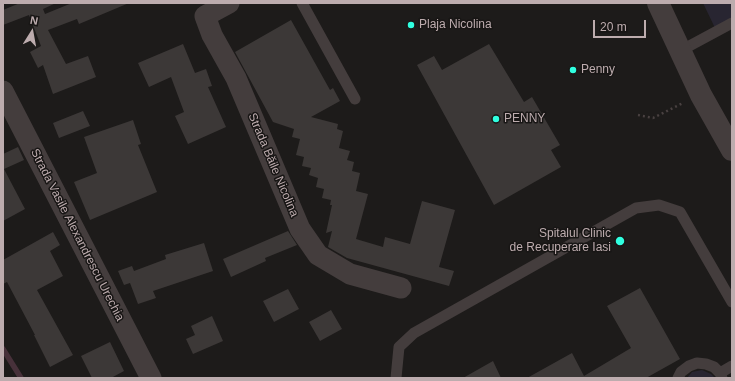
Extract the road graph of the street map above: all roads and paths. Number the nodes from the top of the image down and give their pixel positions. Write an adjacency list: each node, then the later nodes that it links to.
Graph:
1 (229, 3): 11 (street, Strada Băile Nicolina)
2 (302, 3): 8 (lane)
3 (658, 3): 5 (street)
4 (732, 23): 5 (lane)
5 (680, 51): 7 (street)
6 (3, 91): 15 (street, Strada Vasile Alexandrescu Urechia)
7 (701, 94): 9 (path); 10 (street)
8 (355, 99)
9 (638, 115)
10 (730, 139)
11 (401, 288)
12 (732, 302): 16 (lane)
13 (732, 366): 14 (lane)
14 (721, 376): 17 (lane)
15 (151, 378)
16 (396, 378)
17 (678, 378)

